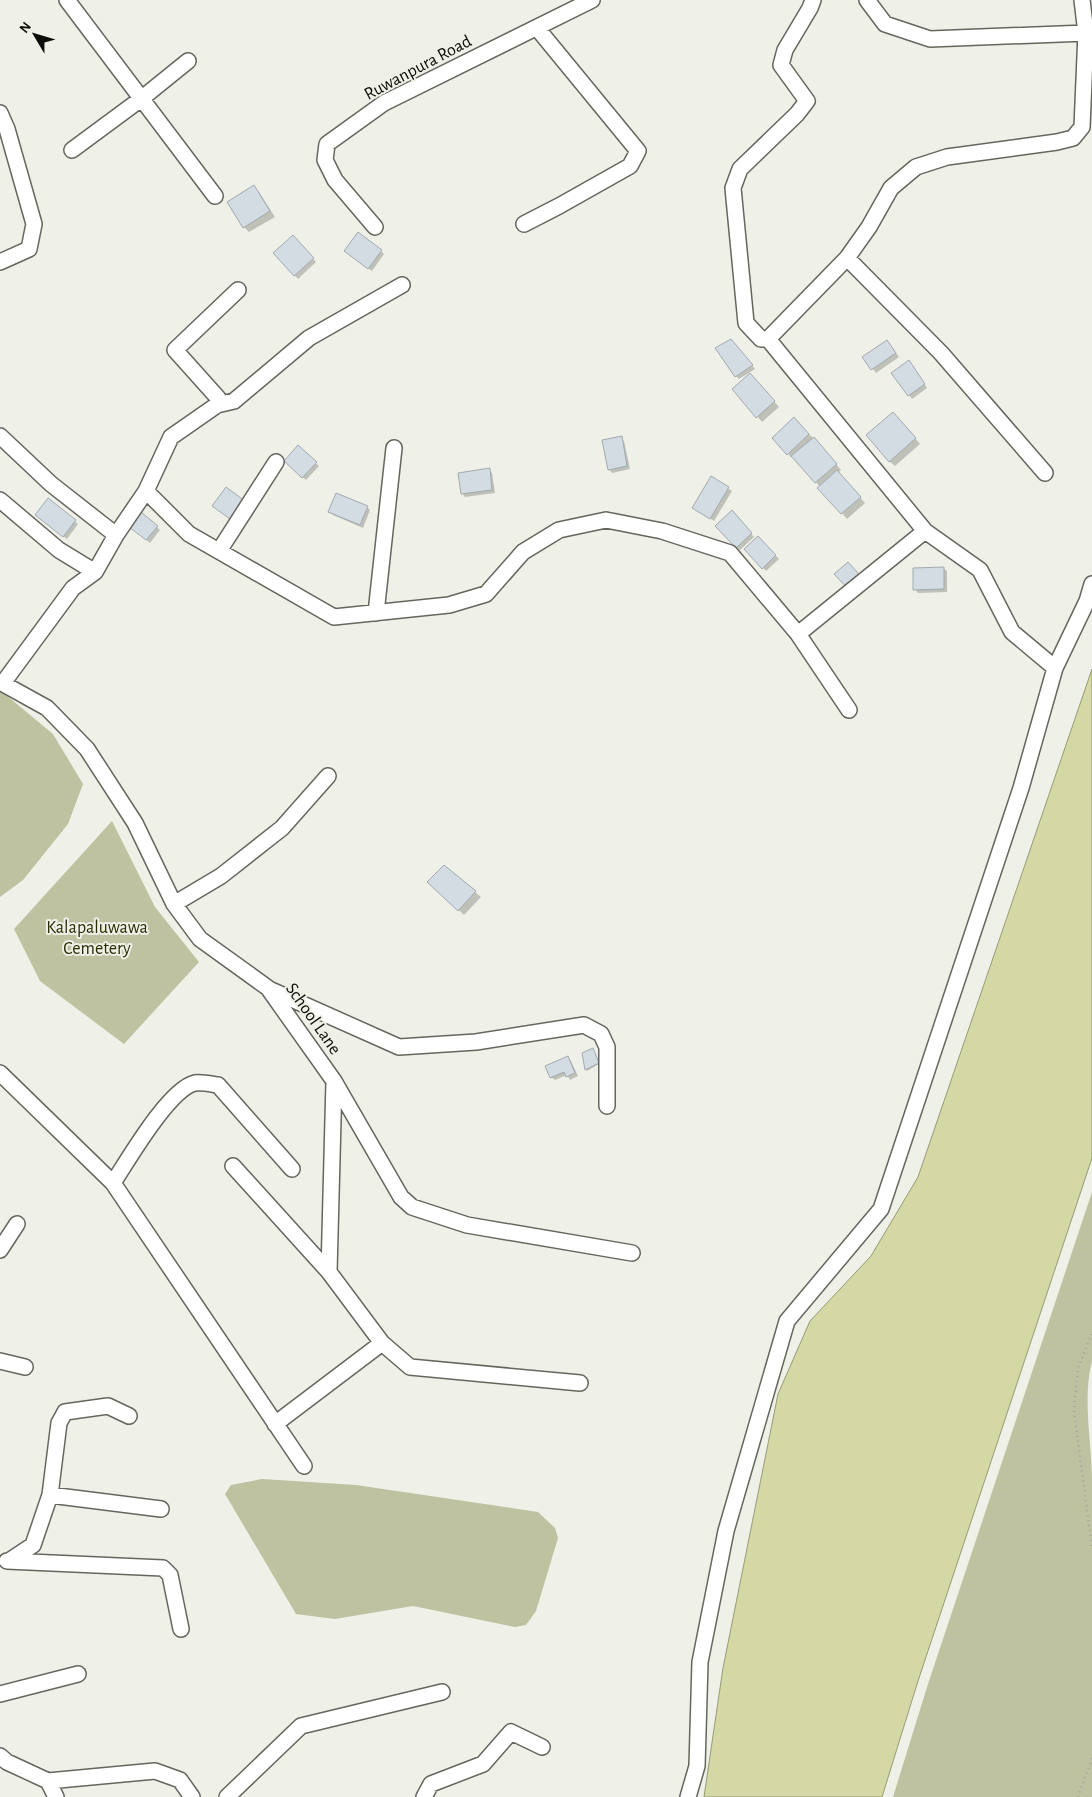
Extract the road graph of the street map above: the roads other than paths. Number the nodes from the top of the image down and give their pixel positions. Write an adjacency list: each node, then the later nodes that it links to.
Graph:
1 (67, 0): 9 (street)
2 (592, 0): 6 (street, Ruwanpura Road)
3 (813, 0): 19 (street)
4 (867, 0): 7 (street)
5 (1082, 0): 7 (street)
6 (537, 28): 13 (street); 14 (street, Ruwanpura Road)
7 (1086, 33): 15 (street)
8 (188, 60): 9 (street)
9 (141, 99): 11 (street); 12 (street)
10 (0, 114): 16 (street)
11 (72, 150)
12 (215, 196)
13 (524, 224)
14 (375, 227)
15 (847, 258): 19 (street); 24 (street)
16 (0, 262)
17 (402, 285): 20 (street)
18 (238, 290): 20 (street)
19 (768, 338): 27 (street)
20 (217, 405): 25 (street)
21 (0, 436): 28 (street)
22 (394, 448): 32 (street)
23 (276, 462): 29 (street)
24 (1045, 473)
25 (146, 490): 28 (street); 29 (street)
26 (0, 500): 30 (street)
27 (925, 531): 33 (street); 34 (street)
28 (116, 535): 30 (street)
29 (219, 551): 32 (street)
30 (95, 572): 35 (street)
31 (1092, 584): 34 (street)
32 (376, 613): 33 (street)
33 (798, 634): 36 (street)
34 (1055, 668): 71 (street)
35 (2, 682): 38 (street, School Lane)
36 (849, 710)
37 (328, 776): 38 (street)
38 (174, 904): 39 (street, School Lane)
39 (268, 988): 41 (street, School Lane); 42 (street)
40 (0, 1073): 45 (street)
41 (334, 1081): 48 (street, School Lane); 49 (street)
42 (606, 1106)
43 (233, 1166): 49 (street)
44 (292, 1168): 45 (street)
45 (113, 1183): 55 (street)
46 (17, 1224): 47 (street)
47 (1, 1246)
48 (632, 1253)
49 (329, 1272): 50 (street)
50 (382, 1343): 53 (street); 55 (street)
51 (0, 1361): 52 (street)
52 (24, 1367)
53 (580, 1383)
54 (129, 1416): 57 (street)
55 (274, 1424): 56 (street)
56 (304, 1466)
57 (50, 1495): 58 (street); 59 (street)
58 (161, 1509)
59 (4, 1562): 60 (street)
60 (181, 1629)
61 (78, 1674): 63 (street)
62 (442, 1692): 69 (street)
63 (0, 1694)
64 (542, 1748): 70 (street)
65 (0, 1756): 66 (street)
66 (48, 1780): 67 (street); 68 (street)
67 (56, 1797)
68 (192, 1797)
69 (227, 1797)
70 (424, 1797)
71 (688, 1797)

